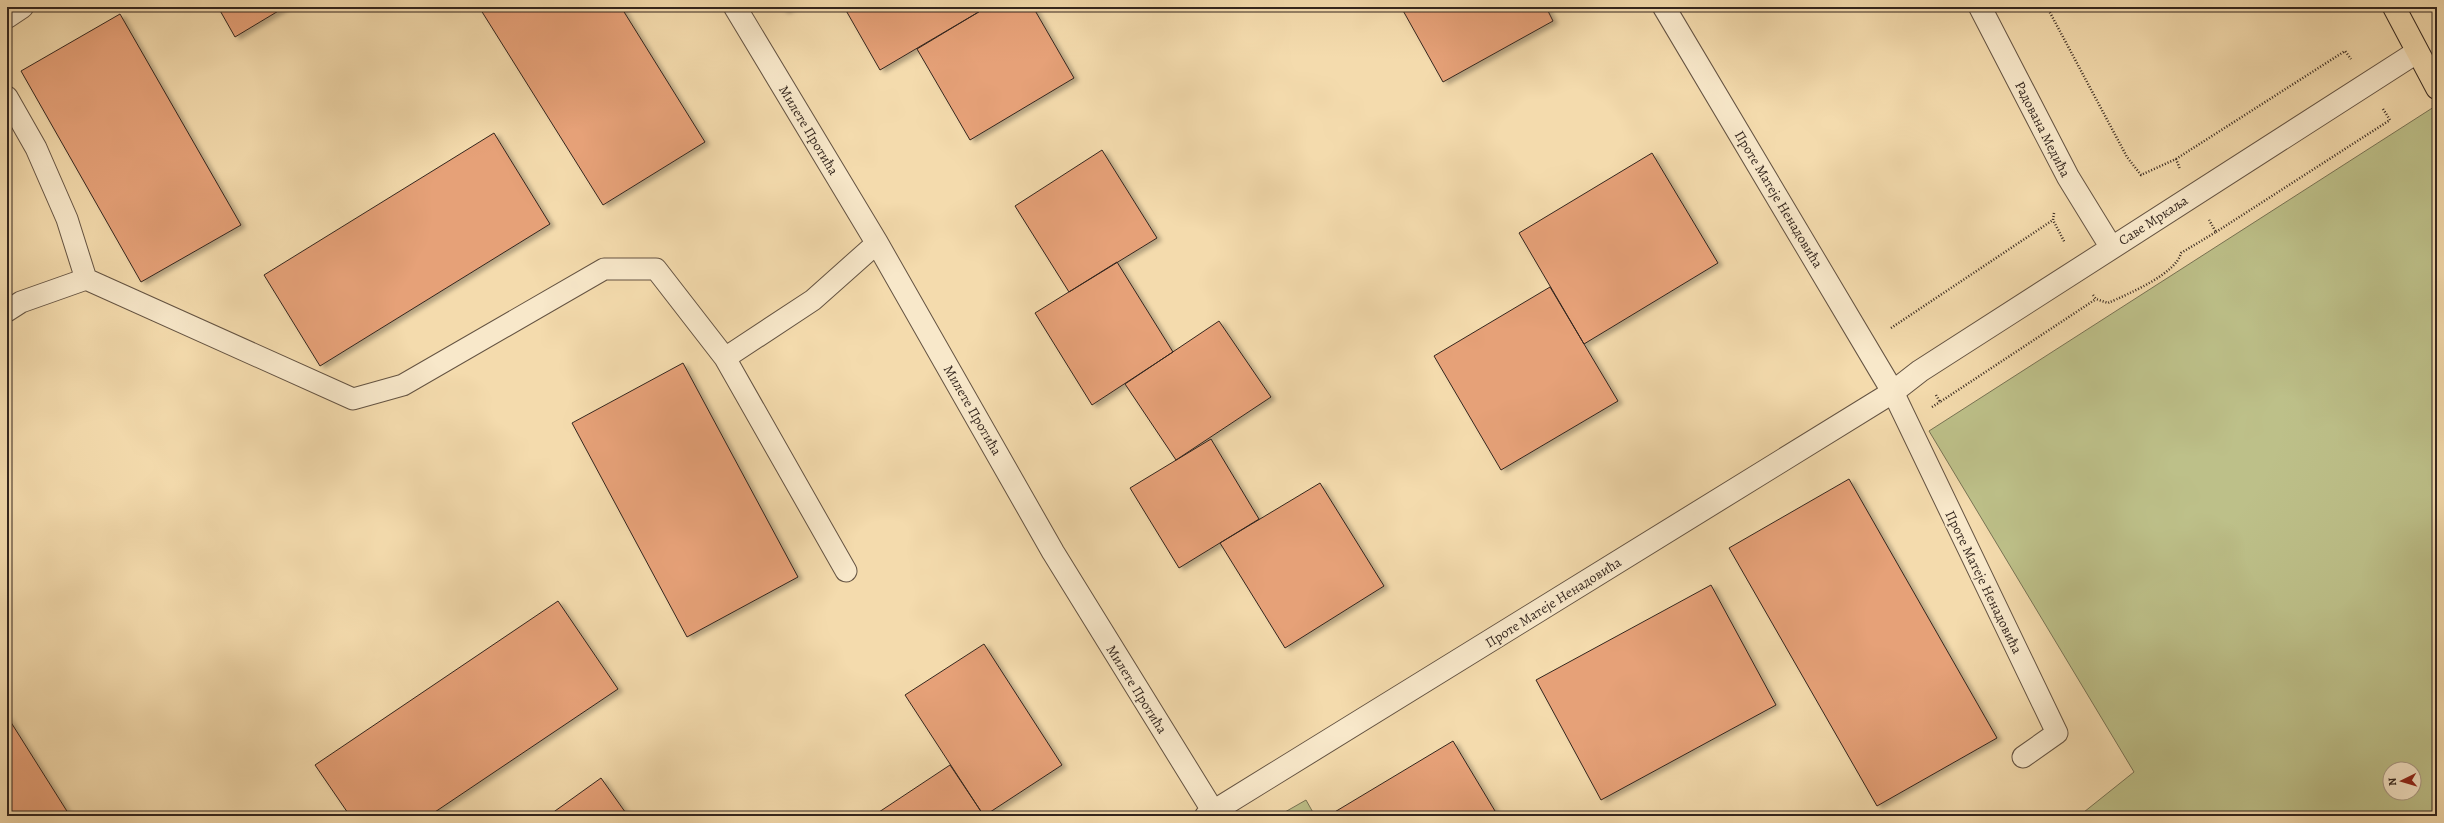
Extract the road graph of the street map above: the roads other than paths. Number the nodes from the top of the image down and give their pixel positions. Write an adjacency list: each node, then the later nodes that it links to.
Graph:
1 (22, 7): 6 (street)
2 (735, 7): 10 (street, Милете Протића)
3 (1664, 7): 15 (street, Проте Матеје Ненадовића)
4 (1980, 7): 11 (street, Радована Медића)
5 (2394, 7): 7 (main road)
6 (7, 17)
7 (2417, 52): 8 (main road); 11 (street, Саве Мркаља)
8 (2437, 88)
9 (7, 97): 12 (lane)
10 (877, 243): 14 (lane); 18 (street, Милете Протића)
11 (2111, 247): 15 (street, Саве Мркаља)
12 (86, 279): 13 (lane); 14 (lane)
13 (7, 311)
14 (725, 358): 16 (lane)
15 (1893, 392): 17 (lane, Проте Матеје Ненадовића); 18 (street, Проте Матеје Ненадовића)
16 (846, 571)
17 (2023, 757)
18 (1210, 814)

